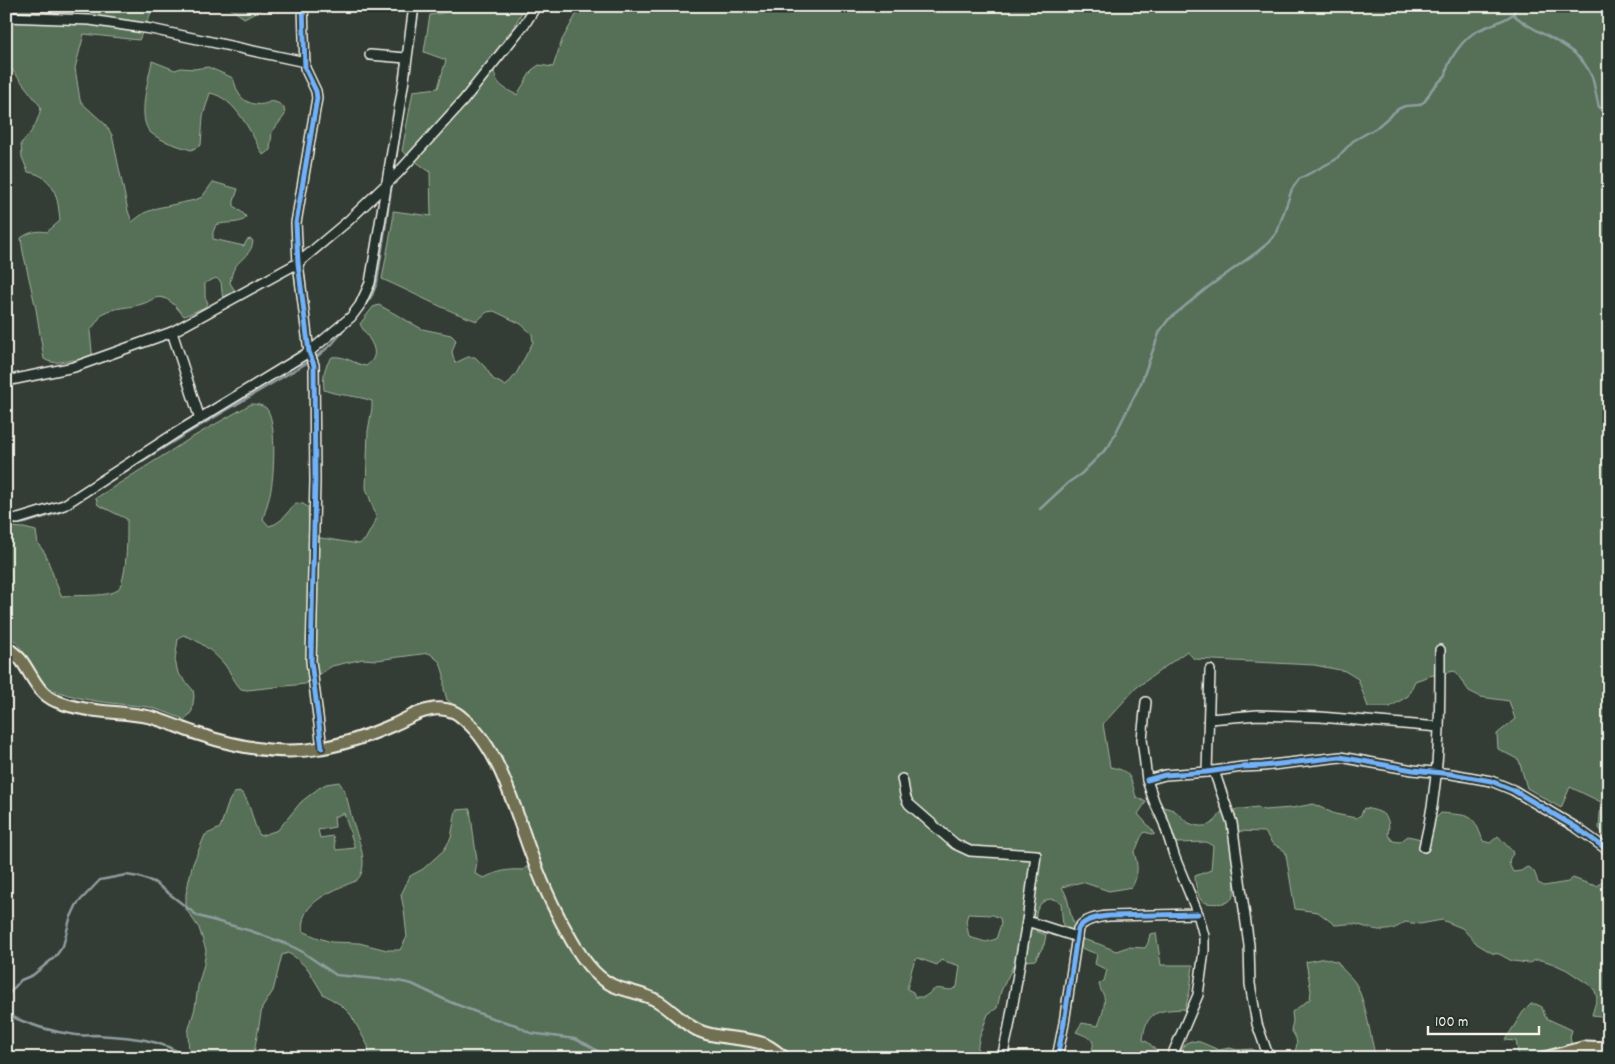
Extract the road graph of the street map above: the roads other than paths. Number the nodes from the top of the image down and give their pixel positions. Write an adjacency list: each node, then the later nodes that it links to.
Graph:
1 (303, 6): 7 (street)
2 (414, 6): 6 (street)
3 (536, 6): 8 (street)
4 (6, 17): 7 (street)
5 (370, 55): 6 (street)
6 (406, 58): 8 (street)
7 (305, 62): 9 (street)
8 (392, 179): 9 (street); 11 (street)
9 (298, 263): 10 (street); 11 (street)
10 (172, 332): 12 (street); 13 (street)
11 (310, 354): 13 (street); 21 (street)
12 (6, 381)
13 (200, 418): 14 (street)
14 (6, 518)
15 (6, 647): 21 (main road)
16 (1440, 650): 20 (street)
17 (1210, 670): 19 (street)
18 (1146, 702): 25 (street)
19 (1208, 720): 20 (street); 22 (street)
20 (1439, 727): 23 (street)
21 (322, 748): 32 (main road)
22 (1210, 772): 23 (street); 25 (street); 36 (street)
23 (1437, 773): 26 (street); 27 (street)
24 (902, 779): 29 (street)
25 (1147, 780): 28 (street)
26 (1424, 847)
27 (1609, 850)
28 (1198, 914): 30 (street); 35 (street)
29 (1027, 921): 30 (street); 33 (street)
30 (1076, 937): 34 (street)
31 (1609, 1048): 37 (main road)
32 (785, 1058)
33 (1002, 1058)
34 (1057, 1058)
35 (1171, 1058)
36 (1269, 1058)
37 (1544, 1058)

